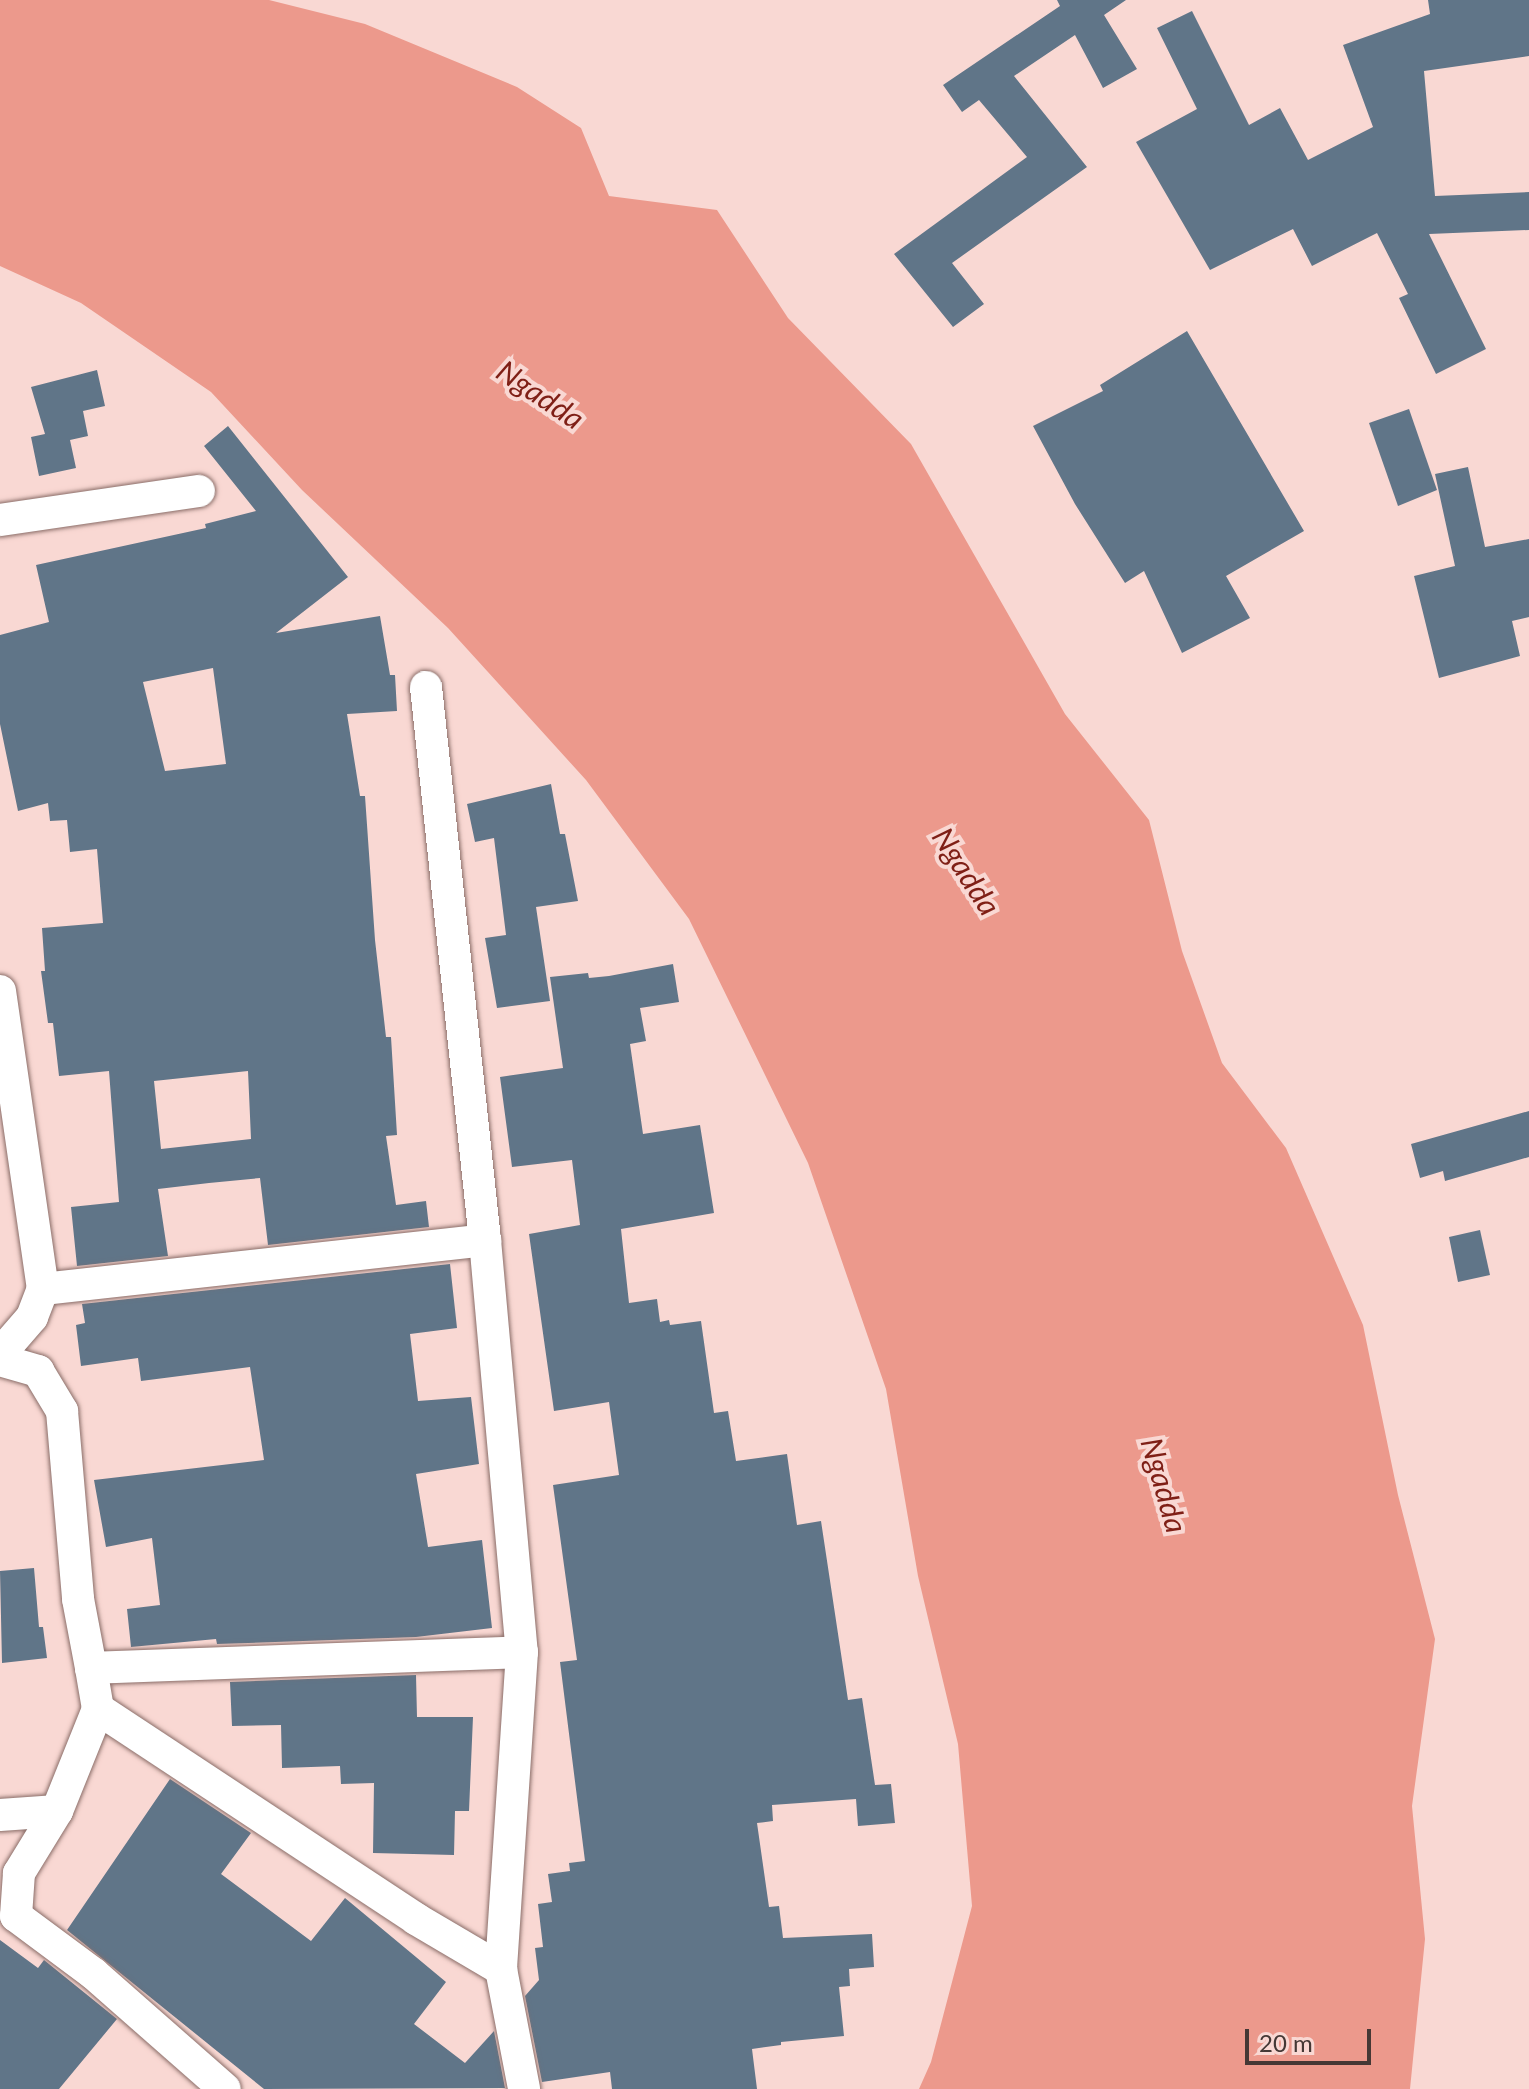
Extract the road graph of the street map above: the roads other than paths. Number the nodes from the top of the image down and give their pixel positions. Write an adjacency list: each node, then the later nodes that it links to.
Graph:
1 (199, 491): 2 (street)
2 (0, 520)
3 (426, 687): 5 (street)
4 (0, 991): 6 (street)
5 (485, 1240): 6 (street); 8 (street)
6 (43, 1289): 7 (street)
7 (0, 1357): 9 (street)
8 (522, 1652): 9 (street); 13 (street)
9 (91, 1668): 10 (street)
10 (98, 1709): 11 (street); 13 (street)
11 (57, 1811): 12 (street); 14 (street)
12 (0, 1815)
13 (501, 1969): 15 (street)
14 (225, 2089)
15 (524, 2089)

